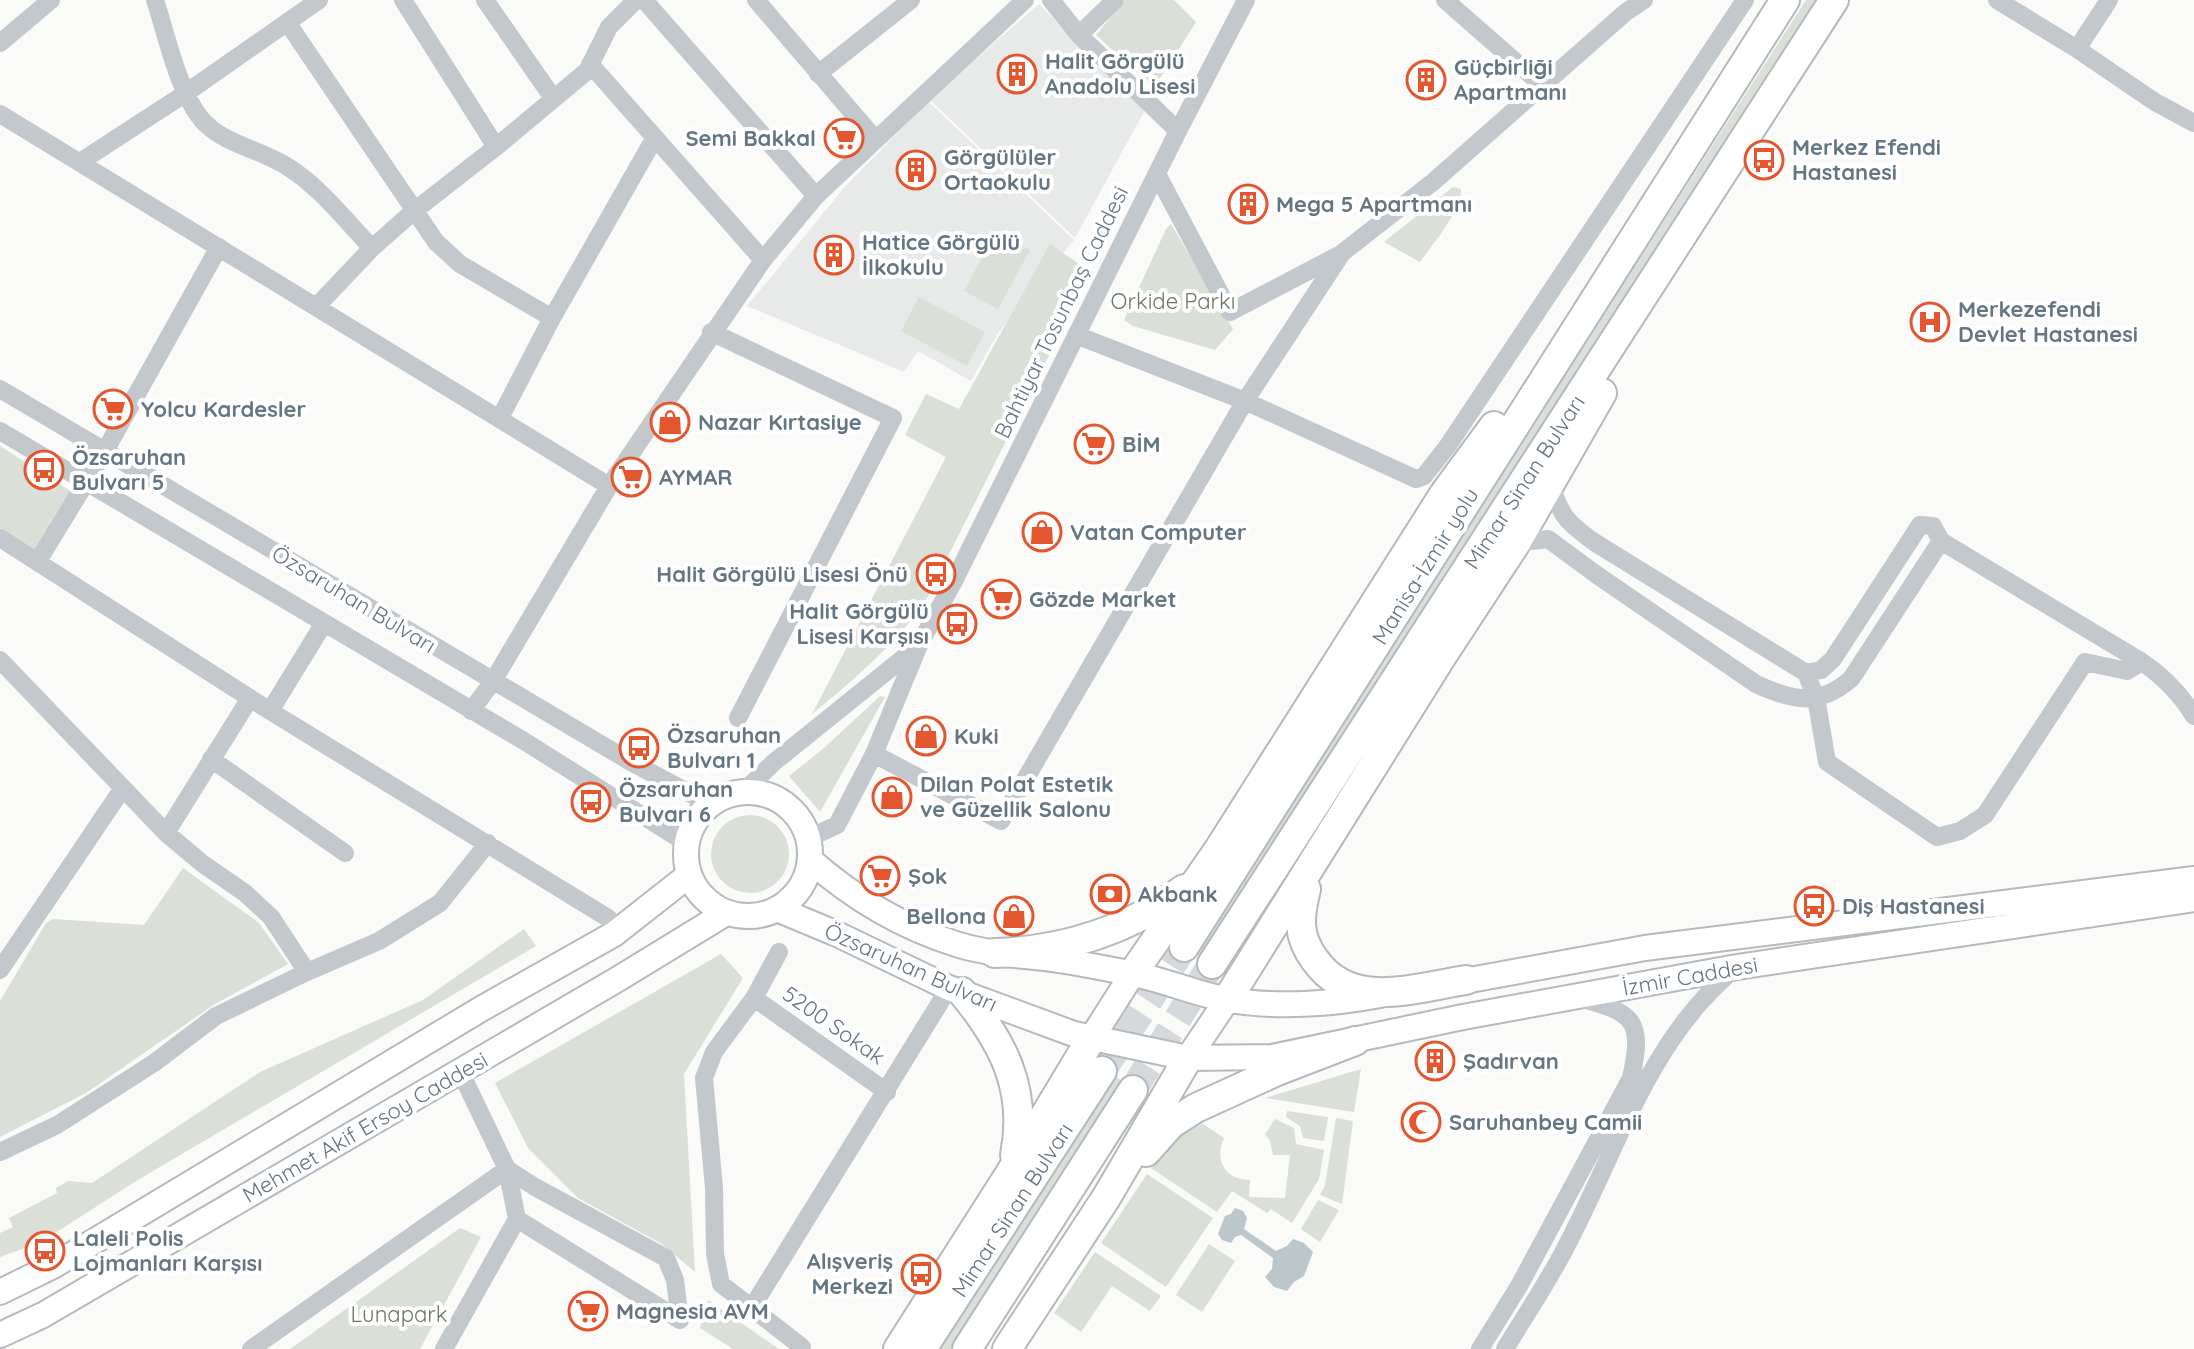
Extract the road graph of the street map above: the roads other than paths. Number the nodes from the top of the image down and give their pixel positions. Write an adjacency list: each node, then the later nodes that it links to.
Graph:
1 (51, 0): 24 (street)
2 (155, 0): 29 (street)
3 (319, 0): 22 (street)
4 (403, 0): 36 (street)
5 (485, 0): 30 (street)
6 (644, 0): 41 (street)
7 (756, 0): 27 (street)
8 (911, 0): 21 (street)
9 (1025, 0): 35 (street)
10 (1051, 0): 23 (street)
11 (1115, 0): 23 (street)
12 (1246, 0): 33 (street, Bahtiyar Tosunbaş Caddesi)
13 (1445, 0): 28 (street)
14 (1644, 0): 28 (street)
15 (1745, 0): 52 (street)
16 (1785, 0): 39 (highway)
17 (1834, 0): 40 (highway, Mimar Sinan Bulvarı)
18 (1997, 0): 25 (street)
19 (2109, 0): 25 (street)
20 (624, 5): 26 (street)
21 (884, 7): 27 (street)
22 (294, 11): 29 (street); 42 (street)
23 (1079, 35): 33 (street)
24 (0, 43)
25 (2077, 49): 32 (street)
26 (590, 64): 30 (street); 34 (street)
27 (818, 74): 35 (street)
28 (1542, 85): 45 (street)
29 (186, 93): 37 (street); 44 (street)
30 (553, 98): 36 (street)
31 (0, 114): 37 (street)
32 (2194, 123)
33 (1178, 131): 38 (street, Bahtiyar Tosunbaş Caddesi)
34 (654, 139): 46 (street); 48 (street)
35 (876, 140): 41 (street)
36 (496, 147): 42 (street)
37 (80, 162): 43 (street)
38 (1157, 174): 45 (street); 50 (street, Bahtiyar Tosunbaş Caddesi)
39 (1666, 184): 84 (highway); 93 (highway, Manisa-İzmir yolu)
40 (1714, 188): 58 (highway); 96 (highway, Mimar Sinan Bulvarı)
41 (816, 196): 46 (street)
42 (414, 211): 44 (street); 48 (street)
43 (219, 247): 47 (street); 55 (street)
44 (372, 248): 47 (street)
45 (1342, 253): 52 (street)
46 (763, 260): 49 (street)
47 (317, 306): 53 (street)
48 (552, 318): 53 (street)
49 (711, 332): 57 (street); 74 (street)
50 (1076, 335): 52 (street); 64 (street, Bahtiyar Tosunbaş Caddesi)
51 (0, 389): 55 (street, Özsaruhan Bulvarı)
52 (1245, 401): 75 (street)
53 (500, 418): 57 (street)
54 (0, 431): 56 (street, Özsaruhan Bulvarı)
55 (105, 451): 56 (street); 68 (street, Özsaruhan Bulvarı)
56 (87, 481): 62 (street); 63 (street, Özsaruhan Bulvarı)
57 (609, 486): 68 (street)
58 (1551, 486): 61 (highway); 67 (street)
59 (0, 538): 62 (street)
60 (1941, 541): 66 (street); 67 (street); 70 (street)
61 (1516, 543): 70 (street); 86 (highway)
62 (38, 561): 69 (street)
63 (324, 623): 71 (street); 72 (street, Özsaruhan Bulvarı)
64 (919, 645): 75 (street, Bahtiyar Tosunbaş Caddesi); 78 (street, Bahtiyar Tosunbaş Caddesi)
65 (0, 660): 77 (street)
66 (2142, 662): 70 (street); 73 (street)
67 (1806, 673): 70 (street)
68 (493, 681): 72 (street); 79 (street, Özsaruhan Bulvarı)
69 (250, 698): 71 (street); 76 (street)
70 (1816, 698)
71 (270, 711): 81 (street)
72 (471, 711): 82 (street, Özsaruhan Bulvarı)
73 (2194, 716)
74 (738, 718)
75 (874, 754): 83 (street, Bahtiyar Tosunbaş Caddesi)
76 (211, 759): 80 (street); 85 (street)
77 (123, 788): 80 (street); 98 (street)
78 (744, 791): 79 (main road); 83 (main road)
79 (710, 804): 82 (main road)
80 (166, 833): 99 (street)
81 (488, 843): 92 (street); 99 (street)
82 (686, 843): 87 (main road)
83 (809, 849): 90 (main road); 95 (main road, Özsaruhan Bulvarı)
84 (1219, 849): 93 (highway); 95 (highway)
85 (345, 853)
86 (1312, 867): 101 (highway); 102 (highway)
87 (689, 875): 91 (main road); 118 (main road, Mehmet Akif Ersoy Caddesi)
88 (2194, 879): 101 (main road, İzmir Caddesi)
89 (2194, 899): 97 (main road, İzmir Caddesi)
90 (777, 909): 91 (main road); 103 (main road, Özsaruhan Bulvarı)
91 (726, 913): 109 (main road, Mehmet Akif Ersoy Caddesi)
92 (608, 918)
93 (1172, 940): 100 (highway); 102 (highway)
94 (779, 952): 105 (street)
95 (995, 953): 100 (main road, Özsaruhan Bulvarı)
96 (1212, 964)
97 (1737, 967): 104 (main road, İzmir Caddesi); 129 (street)
98 (0, 970)
99 (307, 972): 113 (street)
100 (1133, 973): 102 (main road, Özsaruhan Bulvarı); 106 (main road)
101 (1466, 980): 102 (main road, İzmir Caddesi)
102 (1235, 989): 108 (main road)
103 (955, 990): 106 (main road, Özsaruhan Bulvarı); 112 (street); 115 (highway)
104 (1576, 997): 107 (main road, İzmir Caddesi); 128 (street)
105 (754, 998): 112 (street, 5200 Sokak); 119 (street)
106 (1091, 1039): 108 (main road, Özsaruhan Bulvarı); 115 (highway)
107 (1355, 1041): 108 (main road, İzmir Caddesi); 116 (highway)
108 (1188, 1058): 116 (highway)
109 (460, 1071): 114 (street); 120 (main road, Mehmet Akif Ersoy Caddesi)
110 (1102, 1071): 125 (highway, Mimar Sinan Bulvarı)
111 (1133, 1090): 126 (highway, Mimar Sinan Bulvarı)
112 (887, 1092): 119 (street)
113 (0, 1152)
114 (507, 1169): 117 (street); 117 (street); 122 (street)
115 (1009, 1175): 124 (highway)
116 (1106, 1198): 127 (highway)
117 (517, 1219): 123 (street)
118 (0, 1292)
119 (751, 1309): 121 (street)
120 (0, 1335)
121 (802, 1347)
122 (251, 1349)
123 (444, 1349)
124 (898, 1349)
125 (922, 1349)
126 (967, 1349)
127 (1007, 1349)
128 (1480, 1349)
129 (1505, 1349)

